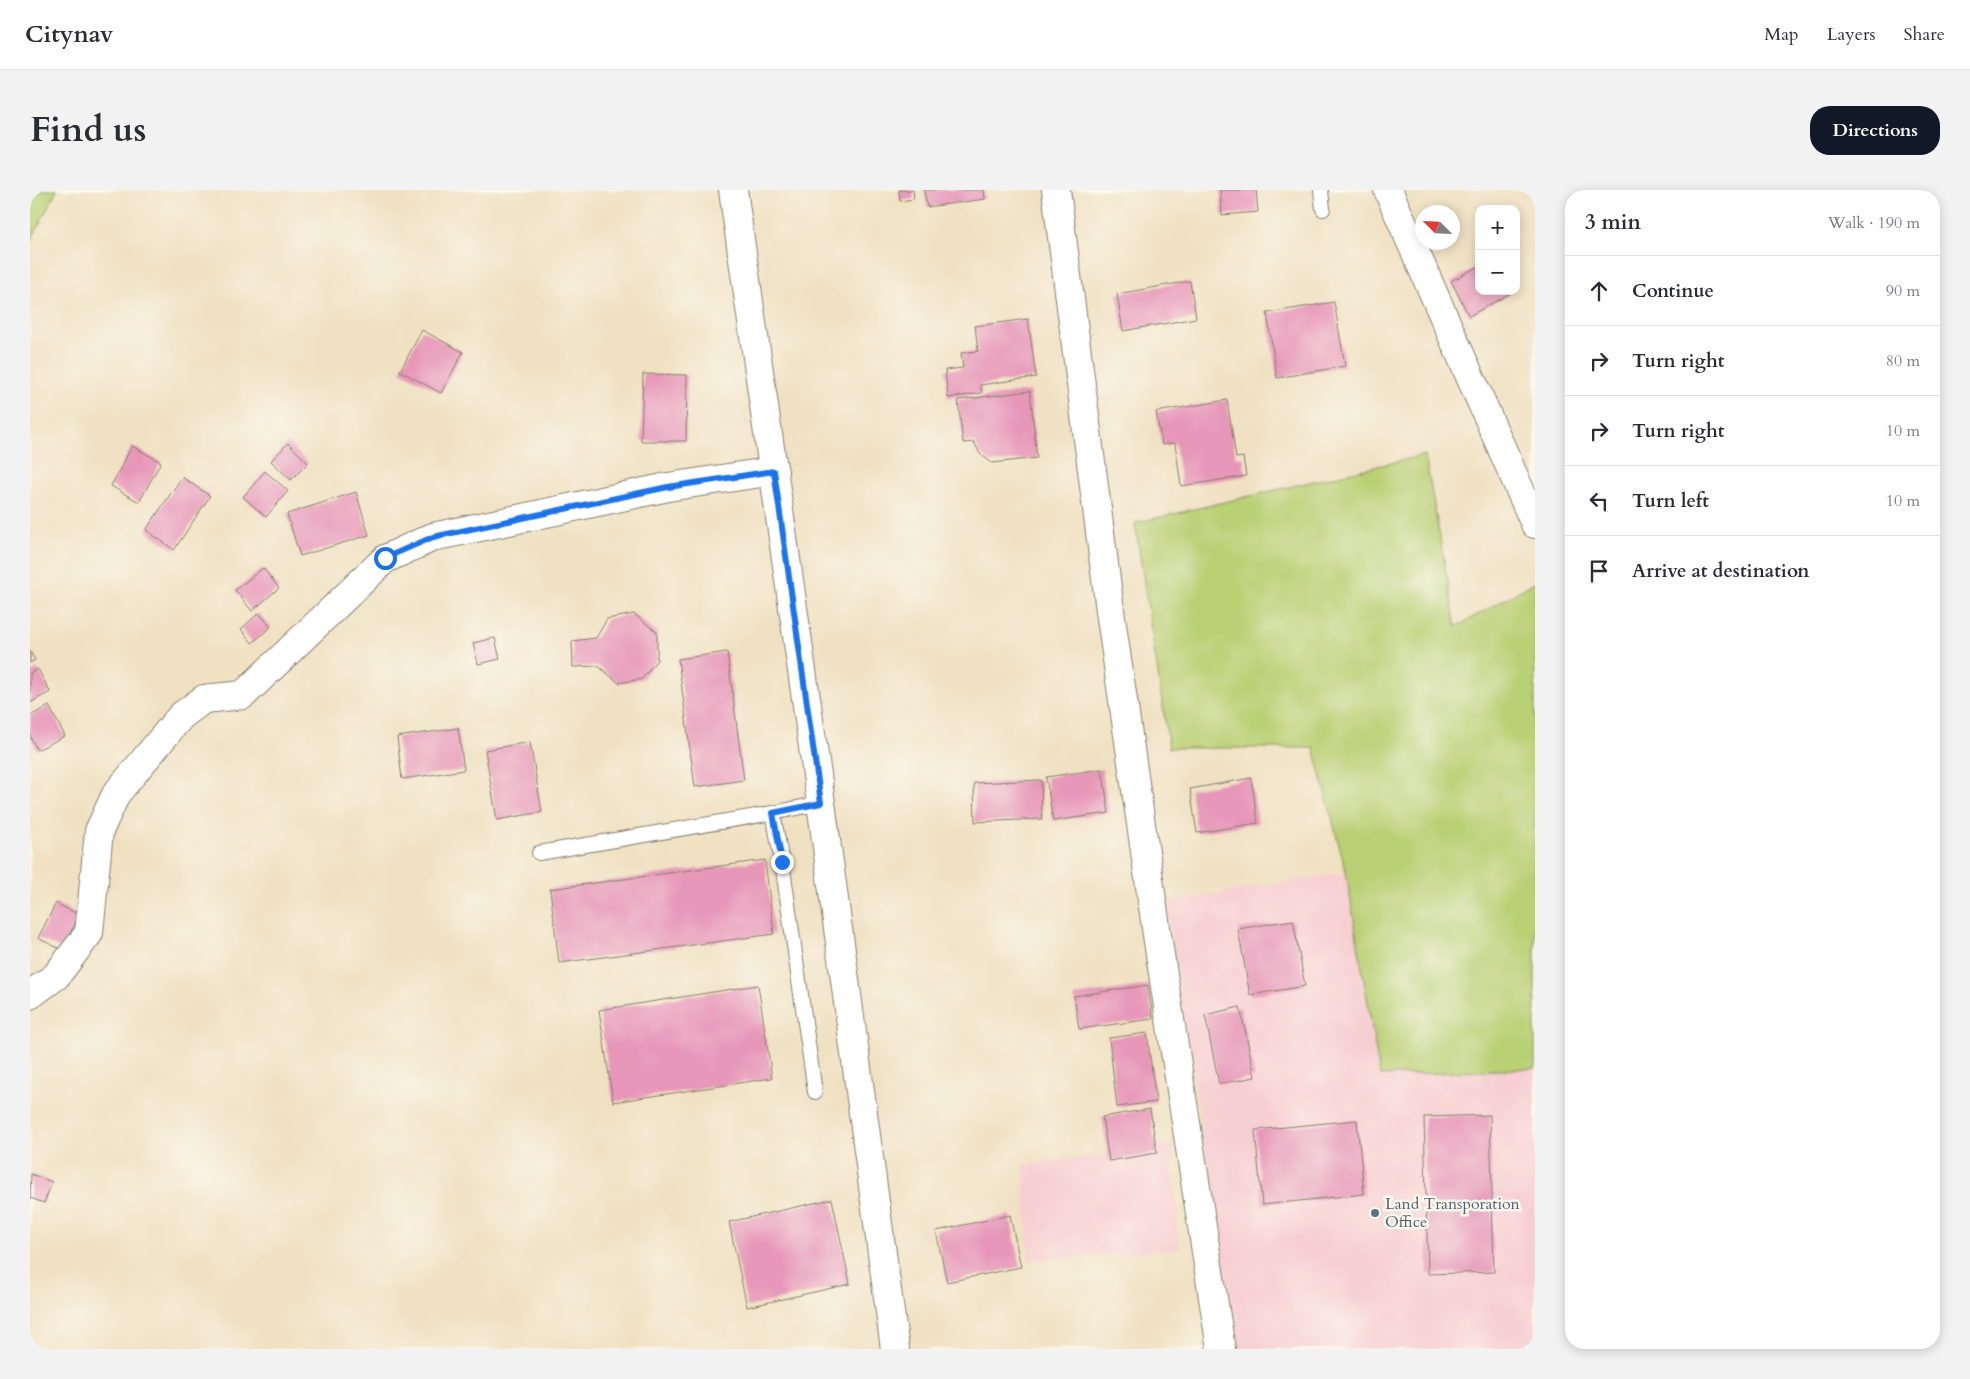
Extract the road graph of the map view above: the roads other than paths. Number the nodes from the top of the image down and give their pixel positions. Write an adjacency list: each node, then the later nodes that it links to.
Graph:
1 (733, 190): 6 (street)
2 (1056, 190): 14 (street)
3 (1321, 190): 5 (lane)
4 (1388, 190): 7 (street)
5 (1324, 209)
6 (774, 471): 8 (street); 11 (street)
7 (1535, 524)
8 (821, 803): 9 (lane); 13 (street)
9 (773, 813): 10 (lane); 12 (lane)
10 (539, 853)
11 (30, 995)
12 (815, 1092)
13 (895, 1349)
14 (1221, 1349)

